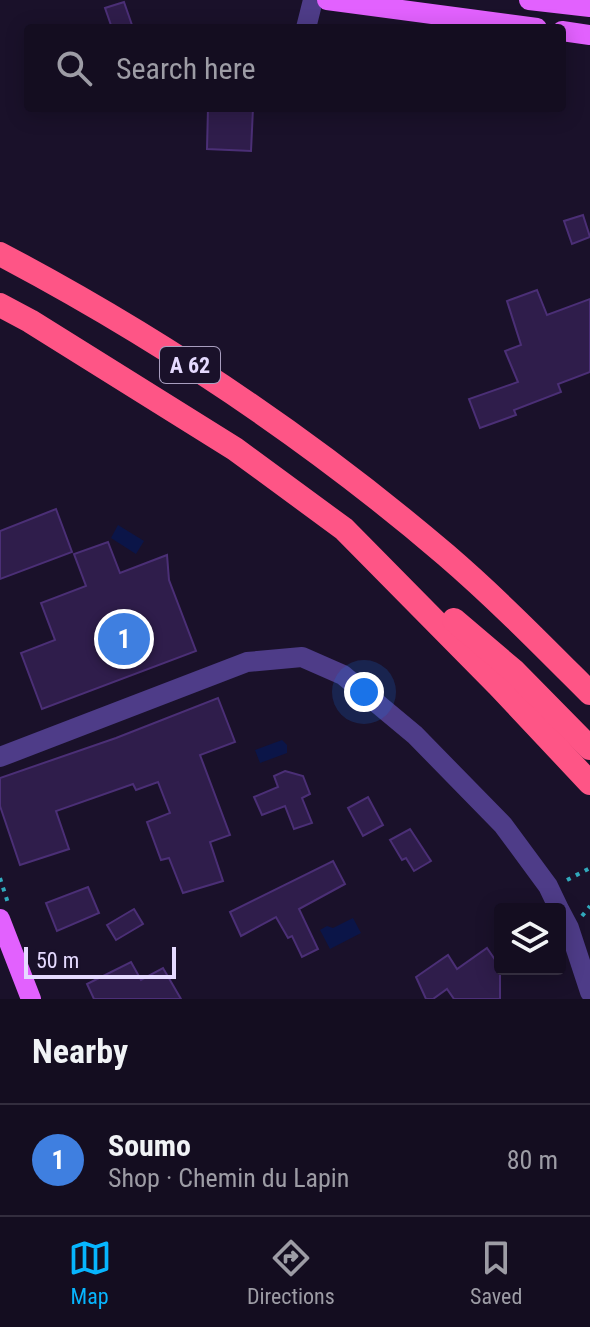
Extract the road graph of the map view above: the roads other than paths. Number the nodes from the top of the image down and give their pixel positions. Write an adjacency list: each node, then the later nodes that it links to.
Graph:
1 (313, 0): 5 (street)
2 (327, 0): 6 (main road)
3 (529, 0): 4 (main road)
4 (582, 4): 8 (street)
5 (307, 24)
6 (507, 24)
7 (566, 32): 8 (main road)
8 (590, 35)
9 (0, 254): 12 (highway, A 62)
10 (0, 305): 11 (highway, A 62)
11 (344, 529): 13 (highway, A 62); 15 (highway)
12 (590, 693)
13 (590, 748)
14 (0, 757): 16 (street)
15 (590, 783)
16 (556, 903)
17 (0, 919): 20 (main road)
18 (566, 922): 19 (street)
19 (590, 992)
20 (31, 999)

